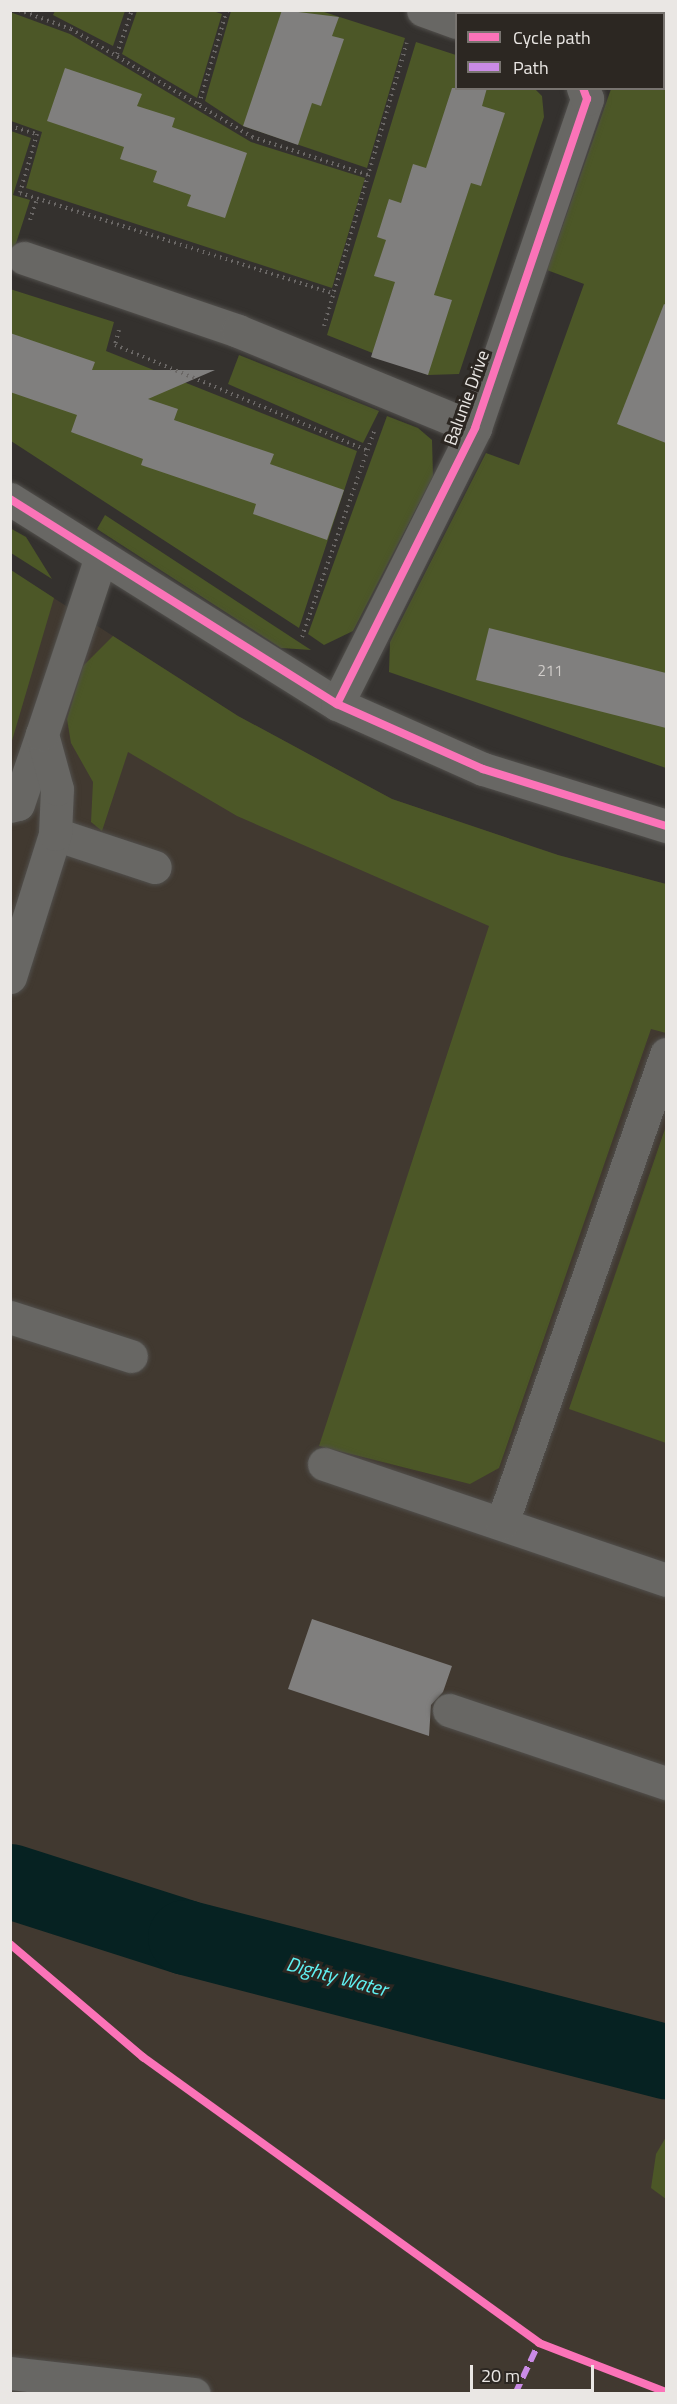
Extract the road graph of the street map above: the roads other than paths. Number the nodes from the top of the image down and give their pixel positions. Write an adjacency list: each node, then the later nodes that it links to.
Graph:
1 (417, 22): 2 (street)
2 (455, 22)
3 (584, 90): 5 (street, Balunie Drive)
4 (24, 258): 5 (street, Balunie Drive)
5 (475, 428): 8 (street, Balunie Drive)
6 (10, 499): 7 (street)
7 (101, 556): 8 (street); 9 (street)
8 (337, 704): 11 (street)
9 (42, 734): 10 (street); 12 (street)
10 (10, 806)
11 (666, 826)
12 (55, 834): 13 (street); 14 (street)
13 (154, 867)
14 (10, 977)
15 (666, 1054): 19 (street)
16 (10, 1317): 17 (street)
17 (132, 1356)
18 (324, 1464): 19 (street)
19 (502, 1524): 20 (street)
20 (666, 1580)
21 (449, 1710): 22 (street)
22 (666, 1783)
23 (10, 2373): 24 (street)
24 (194, 2394)

